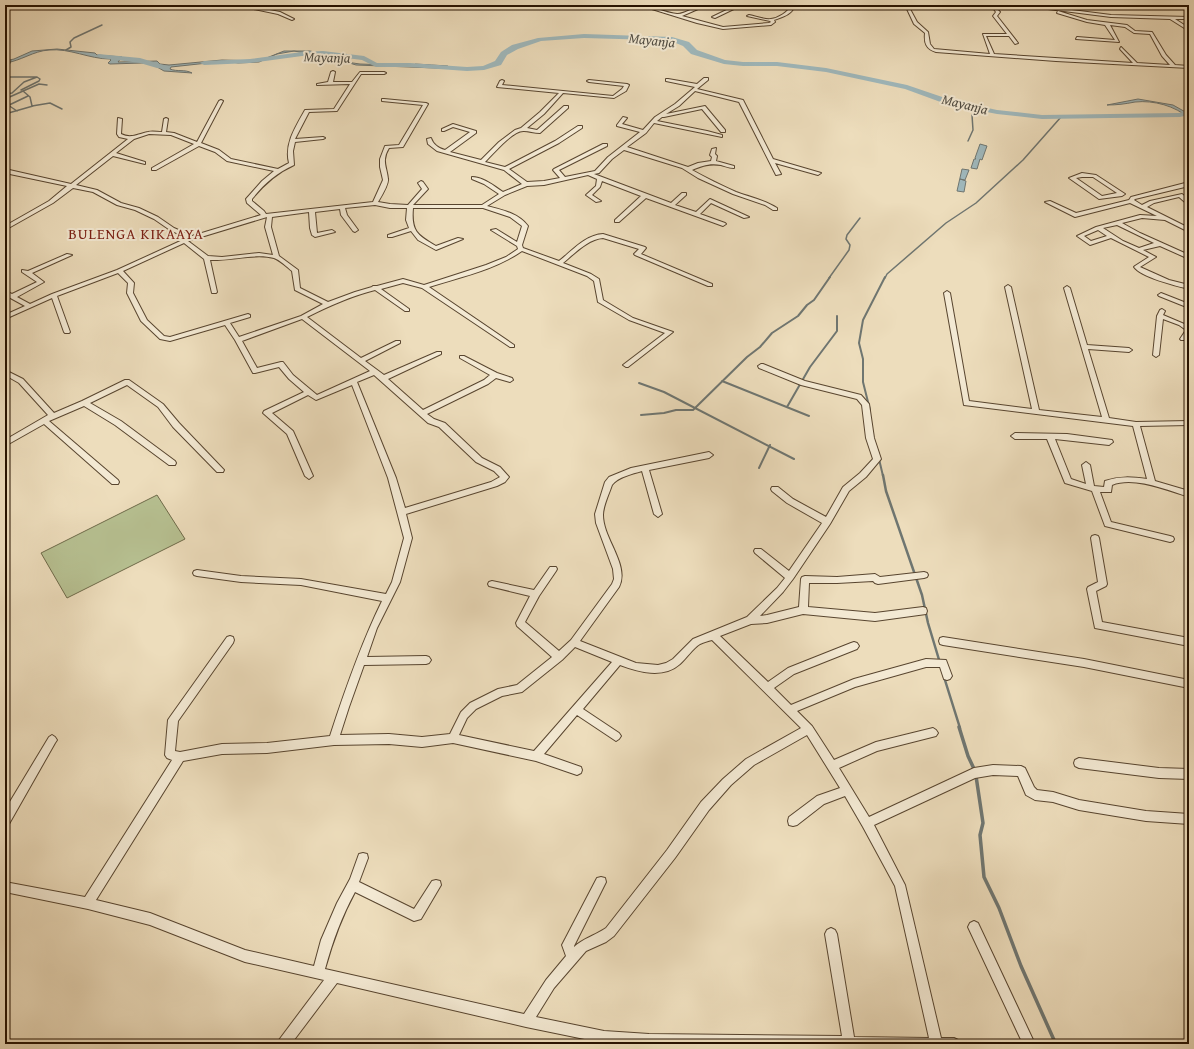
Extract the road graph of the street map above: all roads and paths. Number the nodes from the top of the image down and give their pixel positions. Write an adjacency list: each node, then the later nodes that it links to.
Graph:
1 (246, 5): 19 (street)
2 (641, 5): 14 (street)
3 (683, 5): 11 (street)
4 (705, 5): 14 (street)
5 (740, 5): 16 (street)
6 (793, 5): 20 (street)
7 (877, 5): 8 (street)
8 (892, 5)
9 (904, 5): 27 (street)
10 (960, 5): 12 (street)
11 (673, 8)
12 (995, 8): 13 (street); 23 (street)
13 (1048, 8): 17 (street); 21 (street)
14 (680, 16): 20 (street)
15 (750, 16): 20 (street)
16 (714, 17)
17 (1170, 18): 18 (street); 22 (street)
18 (1189, 18)
19 (292, 20)
20 (771, 20)
21 (1107, 24): 24 (street); 29 (street)
22 (1189, 30)
23 (1009, 35): 25 (street); 27 (street)
24 (1077, 38)
25 (1016, 43)
26 (1121, 48): 28 (street)
27 (993, 56): 28 (street)
28 (1136, 64): 29 (street)
29 (1175, 67): 30 (street)
30 (1189, 67)
31 (333, 72): 39 (street)
32 (384, 73): 37 (street)
33 (668, 80): 41 (street)
34 (706, 80): 41 (street)
35 (502, 81): 42 (street)
36 (590, 81): 43 (street)
37 (352, 83): 39 (street); 59 (street)
38 (319, 84): 39 (street)
39 (330, 84)
40 (531, 84): 42 (street)
41 (697, 88): 50 (street); 66 (street)
42 (528, 89): 43 (street)
43 (562, 92): 52 (street)
44 (384, 100): 93 (street)
45 (221, 101): 60 (street)
46 (566, 107): 52 (street)
47 (625, 118): 55 (street)
48 (120, 119): 56 (street)
49 (166, 119): 54 (street)
50 (656, 120): 50 (street); 55 (street)
51 (580, 127): 72 (street)
52 (524, 129): 67 (street)
53 (444, 130): 64 (street)
54 (164, 132): 56 (street); 60 (street)
55 (644, 132): 62 (street)
56 (132, 138): 65 (street)
57 (323, 138): 59 (street)
58 (429, 139): 64 (street)
59 (293, 141): 74 (street)
60 (198, 144): 71 (street); 74 (street)
61 (605, 145): 80 (street)
62 (624, 148): 73 (street); 77 (street)
63 (714, 149): 69 (street)
64 (446, 152): 67 (street)
65 (112, 154): 68 (street); 86 (street)
66 (771, 160): 76 (street); 78 (street)
67 (482, 162): 72 (street)
68 (143, 163)
69 (713, 163): 70 (street); 73 (street)
70 (732, 167)
71 (154, 169)
72 (506, 169): 84 (street)
73 (688, 169): 100 (street)
74 (277, 170): 103 (street)
75 (5, 171): 86 (street)
76 (818, 173)
77 (589, 174): 80 (street); 81 (street)
78 (778, 174)
79 (474, 178): 87 (street)
80 (563, 178): 84 (street)
81 (600, 178): 89 (street); 90 (street)
82 (1100, 180): 82 (street)
83 (421, 183): 97 (street)
84 (526, 184): 87 (street)
85 (1189, 184): 91 (street)
86 (69, 186): 109 (street); 118 (street)
87 (503, 194): 98 (street)
88 (684, 194): 95 (street)
89 (645, 196): 95 (street); 106 (street)
90 (598, 201)
91 (1131, 201): 92 (street); 99 (street)
92 (1048, 202)
93 (375, 203): 96 (street); 97 (street)
94 (1189, 204): 99 (street)
95 (672, 205): 102 (street)
96 (342, 206): 101 (street); 112 (street)
97 (410, 206): 98 (street); 111 (street)
98 (483, 206): 122 (street)
99 (1142, 207): 105 (street)
100 (775, 209)
101 (312, 211): 103 (street); 115 (street)
102 (697, 214): 104 (street); 108 (street)
103 (267, 216): 118 (street); 125 (street)
104 (746, 217)
105 (1168, 219): 107 (street); 114 (street)
106 (618, 221)
107 (1118, 223): 110 (street); 121 (street)
108 (723, 224)
109 (5, 228)
110 (1098, 228): 117 (street); 117 (street)
111 (412, 229): 116 (street); 119 (street)
112 (355, 230)
113 (494, 230): 122 (street)
114 (1189, 230)
115 (332, 232)
116 (390, 236)
117 (1111, 236): 123 (street)
118 (190, 238): 120 (street)
119 (460, 239)
120 (184, 241): 127 (street); 129 (street)
121 (1161, 244): 123 (street); 126 (street)
122 (520, 247): 128 (street); 134 (street)
123 (1139, 250): 131 (street)
124 (69, 255): 143 (street)
125 (276, 257): 127 (street); 144 (street)
126 (1189, 257)
127 (207, 258): 138 (street)
128 (559, 264): 132 (street); 164 (street)
129 (119, 271): 141 (street); 151 (street)
130 (1189, 278): 131 (street)
131 (1179, 284): 136 (street)
132 (710, 285)
133 (375, 287): 134 (street); 144 (street); 147 (street)
134 (424, 287): 157 (street)
135 (1008, 287): 174 (street)
136 (1189, 287)
137 (1067, 288): 158 (street)
138 (214, 292)
139 (5, 293): 143 (street)
140 (947, 293): 174 (street)
141 (54, 295): 145 (street); 153 (street)
142 (1161, 295): 146 (street)
143 (12, 297): 145 (street)
144 (328, 304): 150 (street)
145 (30, 306): 149 (street)
146 (1189, 306)
147 (407, 310)
148 (248, 316): 151 (street)
149 (5, 317)
150 (303, 317): 155 (street); 163 (street)
151 (226, 322): 155 (street)
152 (1189, 330): 154 (street); 161 (street)
153 (67, 332)
154 (1183, 339)
155 (238, 340): 172 (street)
156 (398, 342): 163 (street)
157 (512, 346)
158 (1084, 347): 159 (street); 177 (street)
159 (1129, 350)
160 (439, 354): 169 (street)
161 (1156, 355)
162 (462, 357): 168 (street)
163 (360, 361): 167 (street)
164 (626, 365)
165 (761, 366): 198 (street)
166 (5, 372): 176 (street)
167 (374, 372): 169 (street); 171 (street)
168 (495, 375): 170 (street); 175 (street)
169 (383, 378): 175 (street)
170 (510, 380)
171 (354, 382): 172 (street); 196 (street)
172 (309, 392): 190 (street)
173 (84, 403): 176 (street); 186 (street); 189 (street)
174 (1036, 412): 177 (street)
175 (423, 413): 196 (street)
176 (53, 416): 178 (street)
177 (1106, 420): 180 (street)
178 (44, 421): 184 (street); 191 (street)
179 (1189, 423): 180 (street)
180 (1136, 424): 192 (street)
181 (1015, 436): 182 (street)
182 (1050, 437): 183 (street); 194 (street)
183 (1109, 442)
184 (5, 443)
185 (709, 455): 188 (street)
186 (172, 464)
187 (1086, 465): 194 (street)
188 (645, 468): 197 (street); 215 (street)
189 (220, 470)
190 (310, 476)
191 (115, 482)
192 (1152, 483): 194 (street); 195 (street)
193 (775, 489): 198 (street)
194 (1093, 489): 200 (street)
195 (1189, 494)
196 (402, 512): 208 (street)
197 (658, 514)
198 (827, 522): 205 (street)
199 (1095, 538): 216 (street)
200 (1170, 539)
201 (758, 551): 205 (street)
202 (553, 569): 207 (street)
203 (197, 573): 208 (street)
204 (919, 575): 209 (street)
205 (790, 577): 211 (street)
206 (492, 584): 207 (street)
207 (536, 594): 218 (street)
208 (388, 598): 221 (street)
209 (803, 610): 210 (street); 211 (street)
210 (923, 611)
211 (750, 620): 212 (street)
212 (713, 635): 220 (street); 224 (street)
213 (230, 640): 234 (street)
214 (943, 641): 223 (street)
215 (574, 642): 218 (street); 220 (street)
216 (1189, 642)
217 (854, 646): 224 (street)
218 (559, 657): 230 (street)
219 (426, 660): 221 (street)
220 (620, 660): 225 (street)
221 (361, 661): 232 (street)
222 (947, 676): 226 (street)
223 (1189, 684)
224 (767, 688): 226 (street)
225 (577, 710): 229 (street); 233 (street)
226 (790, 710): 227 (street)
227 (809, 729): 236 (street); 252 (street)
228 (933, 733): 236 (street)
229 (616, 736)
230 (453, 738): 232 (street); 233 (street)
231 (52, 740): 241 (street)
232 (334, 740): 234 (street)
233 (536, 756): 237 (street)
234 (180, 757): 249 (street)
235 (1079, 763): 238 (street)
236 (832, 766): 239 (street)
237 (578, 770)
238 (1189, 774)
239 (847, 790): 242 (street); 243 (street)
240 (1189, 819): 243 (street)
241 (5, 820)
242 (793, 821)
243 (866, 823): 257 (street)
244 (363, 858): 246 (street)
245 (600, 882): 252 (street)
246 (353, 885): 247 (street); 253 (street)
247 (436, 885)
248 (5, 887): 249 (street)
249 (88, 904): 253 (street)
250 (974, 927): 261 (street)
251 (831, 934): 259 (street)
252 (572, 958): 255 (street)
253 (318, 973): 254 (street)
254 (334, 977): 255 (street); 258 (street)
255 (526, 1021): 256 (street)
256 (769, 1043): 259 (street)
257 (936, 1043): 259 (street); 260 (street)
258 (283, 1044)
259 (849, 1044)
260 (954, 1044)
261 (1029, 1044)

